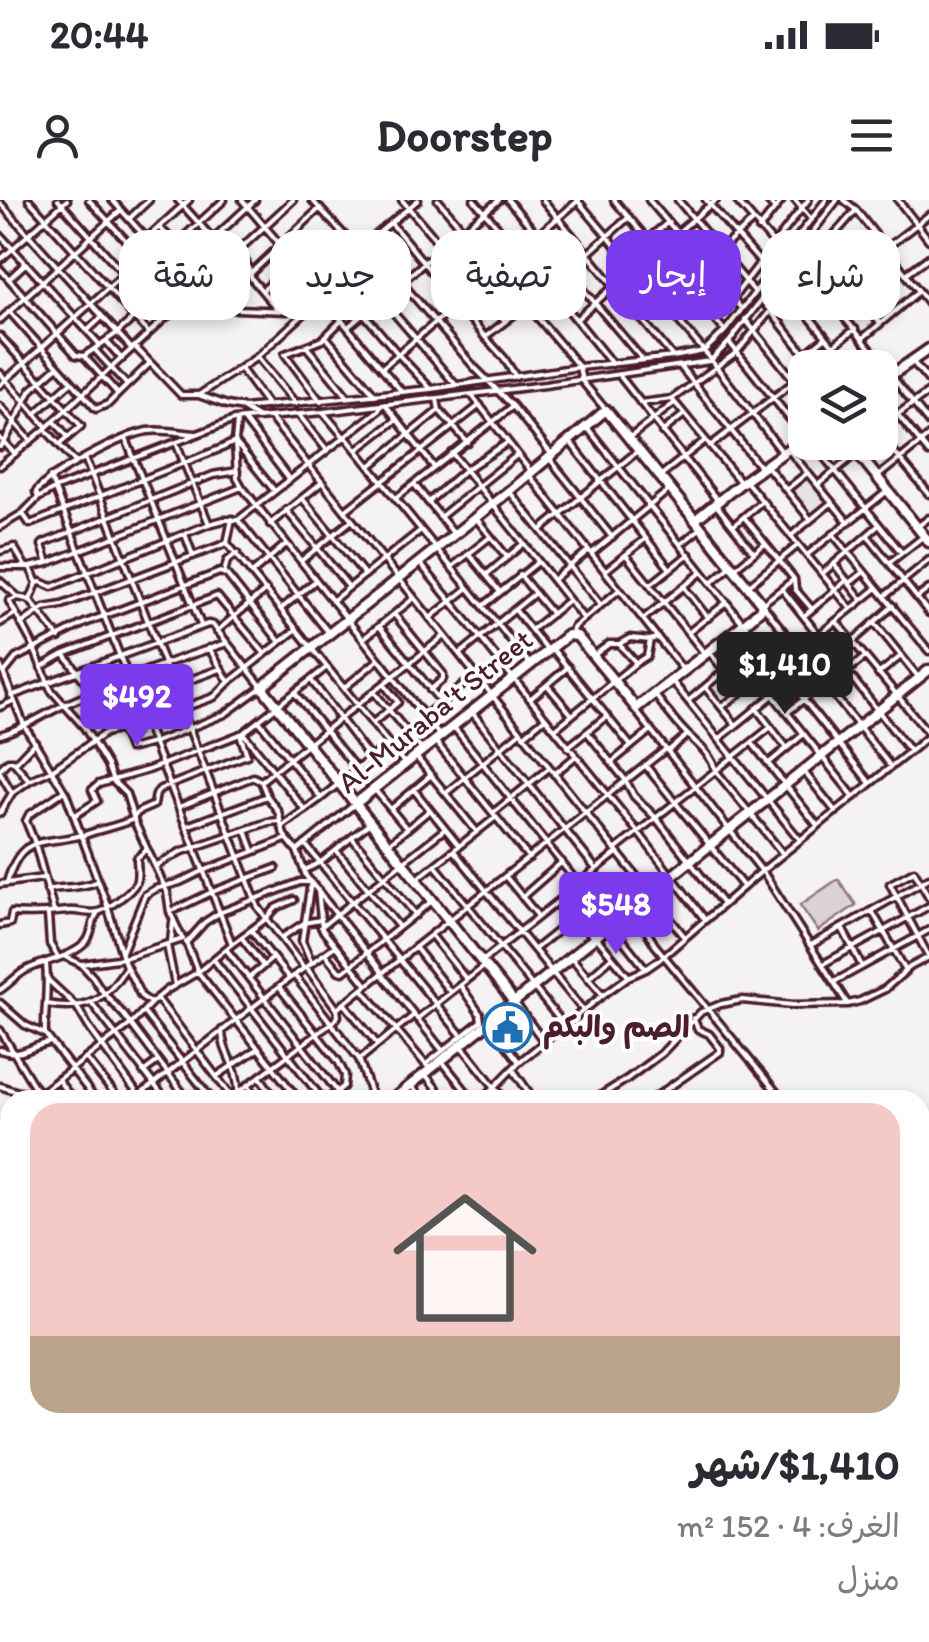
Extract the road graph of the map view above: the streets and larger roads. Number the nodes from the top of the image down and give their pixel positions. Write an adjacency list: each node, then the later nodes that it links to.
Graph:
1 (28, 200): 48 (street)
2 (89, 200): 52 (street)
3 (112, 200): 43 (street)
4 (149, 200): 49 (street)
5 (189, 200): 35 (street)
6 (224, 200): 55 (street)
7 (242, 200): 37 (street)
8 (255, 200): 37 (street)
9 (293, 200): 58 (street)
10 (312, 200): 39 (street)
11 (402, 200): 38 (street)
12 (418, 200): 38 (street)
13 (438, 200): 70 (street)
14 (474, 200): 44 (street)
15 (499, 200): 44 (street)
16 (508, 200): 72 (street)
17 (544, 200): 47 (street)
18 (578, 200): 47 (street); 92 (street)
19 (614, 200): 46 (street)
20 (649, 200): 53 (street)
21 (678, 200): 50 (street)
22 (716, 200): 36 (street)
23 (736, 200): 54 (street)
24 (767, 200): 41 (street)
25 (782, 200): 41 (street)
26 (795, 200): 42 (street)
27 (808, 200): 42 (street)
28 (826, 200): 51 (street)
29 (835, 200): 83 (street)
30 (844, 200): 40 (street)
31 (857, 200): 40 (street)
32 (898, 200): 57 (street)
33 (0, 201): 90 (street)
34 (62, 202): 48 (street); 93 (street)
35 (181, 202): 55 (street); 59 (street)
36 (708, 202): 50 (street); 80 (street)
37 (248, 206): 58 (street); 66 (street)
38 (410, 207): 56 (street); 87 (street)
39 (320, 208): 67 (street); 68 (street)
40 (854, 208): 84 (street); 85 (street)
41 (774, 209): 60 (street)
42 (803, 209): 51 (street); 81 (street)
43 (121, 210): 49 (street); 52 (street)
44 (484, 212): 70 (street); 71 (street)
45 (929, 215): 57 (street)
46 (628, 217): 74 (street); 75 (street)
47 (558, 218): 73 (street); 101 (street)
48 (46, 219): 90 (street); 100 (street)
49 (129, 219): 61 (street)
50 (694, 219): 78 (street); 79 (street)
51 (812, 220): 82 (street)
52 (108, 221): 89 (street); 93 (street)
53 (668, 222): 76 (street); 77 (street)
54 (753, 222): 60 (street); 88 (street)
55 (199, 223): 64 (street); 65 (street)
56 (391, 223): 69 (street); 108 (street)
57 (917, 224): 95 (street); 97 (street)
58 (265, 226): 86 (street); 96 (street)
59 (159, 227): 62 (street); 63 (street)
60 (759, 228)
61 (139, 230)
62 (156, 230)
63 (162, 230)
64 (191, 230)
65 (205, 230)
66 (223, 230)
67 (296, 230)
68 (340, 230)
69 (382, 230)
70 (464, 230)
71 (499, 230)
72 (533, 230)
73 (545, 230)
74 (614, 230)
75 (640, 230)
76 (659, 230)
77 (675, 230)
78 (680, 230)
79 (703, 230)
80 (732, 230)
81 (786, 230)
82 (804, 230)
83 (815, 230)
84 (836, 230)
85 (872, 230)
86 (270, 232)
87 (431, 232)
88 (741, 232)
89 (119, 233)
90 (28, 234): 99 (street); 110 (street)
91 (0, 235): 99 (street)
92 (606, 235)
93 (91, 237): 100 (street); 111 (street)
94 (606, 237): 101 (street)
95 (900, 237)
96 (250, 239)
97 (929, 240)
98 (741, 241): 106 (street)
99 (12, 249): 105 (street); 107 (street)
100 (75, 252): 110 (street); 126 (street)
101 (588, 252): 116 (street)
102 (270, 254): 114 (street)
103 (431, 257): 108 (street)
104 (929, 257): 117 (street)
105 (0, 260)
106 (760, 262): 122 (street)
107 (26, 263): 119 (street); 121 (street)
108 (424, 263): 113 (street); 115 (street)
109 (900, 266): 117 (street)
110 (59, 267): 121 (street); 138 (street)
111 (119, 268)
112 (0, 269): 119 (street)
113 (431, 271)
114 (250, 274): 127 (street)
115 (411, 274)
116 (606, 274)
117 (906, 274): 129 (street)
118 (741, 275): 122 (street)
119 (10, 279): 133 (street)
120 (119, 279): 126 (street)
121 (43, 281): 133 (street); 144 (street)
122 (746, 281): 125 (street); 128 (street)
123 (761, 282): 128 (street)
124 (270, 284): 127 (street)
125 (741, 287)
126 (108, 289): 136 (street); 138 (street)
127 (262, 291): 135 (street)
128 (754, 291): 140 (street)
129 (919, 291): 139 (street); 170 (street)
130 (411, 293): 169 (street)
131 (586, 294): 137 (street)
132 (606, 294): 137 (street)
133 (26, 296): 141 (street); 177 (street)
134 (761, 299): 145 (street)
135 (270, 300)
136 (119, 301)
137 (594, 303): 142 (street); 203 (street)
138 (91, 304): 143 (street); 144 (street)
139 (929, 304)
140 (741, 309): 145 (street)
141 (9, 311): 146 (street); 189 (street)
142 (586, 311)
143 (102, 317): 173 (street); 176 (street)
144 (75, 318): 173 (street); 177 (street)
145 (746, 318): 175 (street); 185 (street)
146 (0, 320)
147 (132, 320): 176 (street)
148 (136, 320): 178 (street)
149 (164, 320): 178 (street)
150 (297, 320): 201 (street)
151 (342, 320): 171 (street); 180 (street)
152 (356, 320): 171 (street)
153 (370, 320): 198 (street)
154 (399, 320): 184 (street)
155 (438, 320): 169 (street)
156 (471, 320): 182 (street)
157 (541, 320): 211 (street)
158 (576, 320): 208 (street)
159 (643, 320): 200 (street)
160 (678, 320): 196 (street)
161 (716, 320): 174 (street)
162 (733, 320): 174 (street)
163 (763, 320): 175 (street)
164 (778, 320): 192 (street)
165 (812, 320): 181 (street)
166 (848, 320): 172 (street)
167 (877, 320): 170 (street)
168 (505, 321): 182 (street)
169 (436, 322): 184 (street); 224 (street)
170 (880, 324): 183 (street)
171 (348, 327): 213 (street)
172 (855, 329): 183 (street); 188 (street)
173 (87, 331): 186 (street)
174 (725, 331): 196 (street)
175 (754, 332): 197 (street); 217 (street)
176 (117, 333): 186 (street); 190 (street)
177 (58, 334): 189 (street); 199 (street)
178 (149, 334): 190 (street)
179 (0, 336): 206 (street)
180 (326, 337): 187 (street); 242 (street)
181 (826, 337): 188 (street); 193 (street)
182 (485, 338): 221 (street)
183 (862, 338): 195 (street)
184 (415, 339): 198 (street); 233 (street)
185 (729, 342): 197 (street); 204 (street)
186 (100, 345): 199 (street); 202 (street); 212 (street)
187 (306, 346): 244 (street); 249 (street)
188 (833, 346): 194 (street)
189 (42, 348): 206 (street); 209 (street)
190 (134, 348): 202 (street); 207 (street)
191 (929, 349): 205 (street)
192 (803, 350)
193 (811, 350)
194 (836, 350)
195 (872, 350)
196 (704, 352): 200 (street); 204 (street)
197 (737, 352): 215 (street); 246 (street)
198 (398, 354): 213 (street); 234 (street)
199 (84, 356): 220 (street)
200 (673, 357): 203 (street)
201 (257, 358): 214 (street); 252 (street)
202 (122, 359): 212 (street)
203 (643, 360): 208 (street)
204 (710, 361): 210 (street); 215 (street)
205 (912, 361): 216 (street); 225 (street)
206 (25, 363): 222 (street); 229 (street)
207 (150, 363): 232 (street); 241 (street)
208 (612, 364): 211 (street)
209 (58, 366): 226 (street); 229 (street)
210 (680, 366): 219 (street); 230 (street)
211 (579, 367): 221 (street); 223 (street)
212 (111, 368): 220 (street); 232 (street)
213 (382, 368): 236 (street)
214 (241, 369): 241 (street); 256 (street)
215 (716, 369): 230 (street); 266 (street)
216 (898, 371)
217 (788, 372)
218 (0, 373): 222 (street)
219 (618, 374): 223 (street); 250 (street)
220 (102, 377): 238 (street); 239 (street)
221 (516, 377): 224 (street)
222 (6, 380): 231 (street); 248 (street)
223 (582, 380): 235 (street); 261 (street)
224 (488, 381): 233 (street); 235 (street)
225 (929, 381)
226 (71, 382): 238 (street); 243 (street)
227 (788, 383): 246 (street)
228 (898, 383): 251 (street)
229 (40, 384): 243 (street); 248 (street)
230 (695, 384): 247 (street); 281 (street)
231 (0, 385)
232 (127, 385): 239 (street)
233 (457, 386): 234 (street)
234 (431, 389): 236 (street)
235 (497, 391): 240 (street); 257 (street)
236 (402, 392): 242 (street)
237 (929, 392): 251 (street)
238 (82, 394): 239 (street); 259 (street)
239 (118, 394)
240 (471, 394): 245 (street); 254 (street)
241 (198, 395): 258 (street)
242 (375, 395): 244 (street)
243 (54, 397): 259 (street); 263 (street)
244 (349, 398): 249 (street)
245 (438, 398): 253 (street); 260 (street)
246 (773, 398): 266 (street); 268 (street)
247 (673, 401): 250 (street); 265 (street); 272 (street)
248 (25, 402): 263 (street); 275 (street)
249 (321, 402): 252 (street)
250 (640, 403): 272 (street)
251 (914, 403): 267 (street); 276 (street)
252 (296, 404): 256 (street)
253 (383, 404): 262 (street); 271 (street); 285 (street)
254 (480, 405): 277 (street); 278 (street)
255 (0, 406): 275 (street)
256 (268, 406): 258 (street)
257 (514, 406): 277 (street); 311 (street)
258 (241, 407): 270 (street)
259 (66, 409): 273 (street); 287 (street)
260 (439, 410): 278 (street); 284 (street)
261 (606, 410): 279 (street); 288 (street)
262 (323, 412): 264 (street); 285 (street)
263 (36, 414): 280 (street)
264 (298, 414): 269 (street); 301 (street)
265 (683, 414): 282 (street); 290 (street)
266 (752, 414): 281 (street); 305 (street)
267 (898, 414): 294 (street)
268 (788, 416)
269 (270, 417): 270 (street); 322 (street)
270 (259, 418): 274 (street)
271 (396, 420): 284 (street); 302 (street)
272 (652, 420): 282 (street); 288 (street)
273 (54, 421): 280 (street); 287 (street)
274 (241, 421): 283 (street); 293 (street); 336 (street)
275 (14, 422): 291 (street); 295 (street)
276 (929, 423)
277 (492, 424): 296 (street); 297 (street)
278 (452, 426): 296 (street); 304 (street)
279 (586, 426): 292 (street); 325 (street)
280 (46, 428): 291 (street); 298 (street)
281 (731, 430): 300 (street); 326 (street)
282 (662, 432): 313 (street)
283 (197, 434): 289 (street); 299 (street)
284 (408, 435): 304 (street); 323 (street)
285 (344, 436): 301 (street); 302 (street)
286 (929, 436): 294 (street)
287 (68, 437): 298 (street)
288 (630, 438): 303 (street)
289 (126, 439): 312 (street); 314 (street)
290 (705, 440): 300 (street); 313 (street)
291 (31, 441): 307 (street)
292 (569, 441): 311 (street); 339 (street)
293 (236, 442): 320 (street); 327 (street); 350 (street)
294 (921, 442): 306 (street); 315 (street)
295 (1, 443): 307 (street)
296 (468, 443): 308 (street)
297 (507, 443): 309 (street); 328 (street)
298 (60, 444): 319 (street)
299 (176, 444): 314 (street); 320 (street)
300 (710, 446): 340 (street)
301 (327, 450): 322 (street)
302 (357, 450): 323 (street)
303 (639, 450): 325 (street); 333 (street)
304 (421, 451): 324 (street); 338 (street)
305 (786, 451): 326 (street); 330 (street)
306 (929, 453)
307 (15, 454): 321 (street)
308 (452, 454): 324 (street); 328 (street)
309 (517, 455): 331 (street); 346 (street)
310 (898, 456): 315 (street)
311 (551, 457): 331 (street); 358 (street)
312 (85, 458): 319 (street); 332 (street)
313 (682, 458): 333 (street); 362 (street)
314 (134, 459): 332 (street); 337 (street)
315 (900, 459): 335 (street); 353 (street)
316 (826, 460): 329 (street)
317 (848, 460): 329 (street)
318 (864, 460): 335 (street)
319 (76, 463): 334 (street)
320 (184, 463): 337 (street); 342 (street)
321 (0, 466)
322 (308, 466): 336 (street); 341 (street)
323 (370, 466): 338 (street)
324 (434, 467): 343 (street)
325 (619, 467): 339 (street); 367 (street)
326 (763, 467): 340 (street); 349 (street)
327 (236, 470): 342 (street); 345 (street)
328 (465, 470): 346 (street); 361 (street)
329 (835, 471): 344 (street); 368 (street)
330 (807, 472): 344 (street); 349 (street)
331 (530, 473): 351 (street); 373 (street)
332 (92, 476): 347 (street); 354 (street)
333 (660, 476): 348 (street)
334 (50, 477): 347 (street); 355 (street)
335 (877, 477): 352 (street)
336 (290, 479): 350 (street)
337 (142, 480): 354 (street); 359 (street)
338 (382, 482): 357 (street); 371 (street)
339 (601, 482): 358 (street); 381 (street)
340 (743, 482): 360 (street); 362 (street)
341 (321, 483): 356 (street); 371 (street)
342 (190, 484): 359 (street); 364 (street)
343 (414, 484): 357 (street); 361 (street)
344 (818, 485): 363 (street)
345 (242, 487): 364 (street); 366 (street)
346 (479, 487): 365 (street); 375 (street)
347 (54, 489): 355 (street); 370 (street)
348 (670, 489): 367 (street); 387 (street)
349 (786, 490): 382 (street)
350 (275, 491): 366 (street)
351 (509, 491): 365 (street); 393 (street)
352 (888, 491): 368 (street); 391 (street)
353 (929, 494)
354 (101, 497): 370 (street); 377 (street)
355 (38, 498): 372 (street)
356 (302, 498): 369 (street); 399 (street)
357 (396, 498): 392 (street)
358 (581, 498): 373 (street); 400 (street)
359 (150, 500): 377 (street); 383 (street)
360 (762, 501): 374 (street); 401 (street)
361 (428, 502): 375 (street)
362 (717, 502): 387 (street); 389 (street)
363 (831, 502): 382 (street); 384 (street)
364 (200, 504): 383 (street); 385 (street)
365 (492, 504): 376 (street); 409 (street)
366 (256, 506): 379 (street); 386 (street)
367 (650, 506): 381 (street); 410 (street)
368 (866, 508): 384 (street); 388 (street)
369 (286, 510): 386 (street); 413 (street)
370 (63, 511): 372 (street); 394 (street)
371 (344, 512): 380 (street)
372 (22, 514): 390 (street)
373 (560, 514): 393 (street); 418 (street)
374 (744, 516): 389 (street); 411 (street)
375 (440, 517): 396 (street)
376 (475, 517): 396 (street); 403 (street)
377 (108, 518): 394 (street); 402 (street)
378 (929, 518): 391 (street)
379 (235, 520): 385 (street); 407 (street); 428 (street)
380 (352, 520): 399 (street); 430 (street)
381 (632, 520): 400 (street); 404 (street)
382 (810, 520): 401 (street)
383 (160, 521): 402 (street); 406 (street)
384 (848, 522): 397 (street)
385 (208, 524): 395 (street)
386 (270, 524): 408 (street)
387 (698, 524): 410 (street); 444 (street)
388 (879, 525): 398 (street); 424 (street)
389 (732, 526): 419 (street)
390 (0, 527)
391 (917, 527): 405 (street)
392 (421, 530): 414 (street); 430 (street)
393 (540, 531): 440 (street)
394 (71, 532): 417 (street); 437 (street)
395 (185, 534): 406 (street); 426 (street)
396 (454, 534): 414 (street)
397 (834, 534): 416 (street); 425 (street)
398 (867, 535): 416 (street); 439 (street)
399 (333, 536): 413 (street); 453 (street)
400 (612, 536): 418 (street)
401 (791, 536): 412 (street)
402 (116, 537): 417 (street); 429 (street)
403 (490, 537): 421 (street); 427 (street)
404 (646, 538): 422 (street); 445 (street)
405 (926, 539): 424 (street)
406 (168, 542): 429 (street); 434 (street)
407 (227, 542): 420 (street); 426 (street)
408 (286, 544): 428 (street); 435 (street)
409 (524, 544): 427 (street); 433 (street)
410 (681, 544): 423 (street)
411 (766, 544): 419 (street); 431 (street)
412 (798, 545): 425 (street); 431 (street)
413 (317, 548): 435 (street); 470 (street)
414 (436, 548): 436 (street); 443 (street)
415 (0, 551): 442 (street)
416 (848, 551): 438 (street); 448 (street)
417 (78, 552): 437 (street); 449 (street)
418 (590, 552): 440 (street); 446 (street)
419 (754, 552): 444 (street)
420 (236, 554): 450 (street); 451 (street)
421 (469, 554): 443 (street); 454 (street)
422 (626, 554): 446 (street); 467 (street)
423 (689, 554): 445 (street); 447 (street)
424 (902, 554): 439 (street)
425 (807, 555): 452 (street)
426 (193, 556): 434 (street)
427 (507, 557): 454 (street)
428 (269, 558): 451 (street); 481 (street)
429 (124, 559): 449 (street); 458 (street)
430 (383, 560): 453 (street); 456 (street)
431 (779, 560): 457 (street); 469 (street)
432 (929, 560): 462 (street)
433 (539, 561): 455 (street); 459 (street)
434 (177, 562): 458 (street); 466 (street)
435 (300, 562): 461 (street)
436 (419, 562): 456 (street); 492 (street)
437 (48, 563): 442 (street)
438 (834, 564): 452 (street); 464 (street)
439 (889, 564): 462 (street)
440 (570, 566): 459 (street); 496 (street)
441 (0, 567): 442 (street)
442 (28, 567): 465 (street)
443 (452, 568): 471 (street)
444 (732, 568): 463 (street); 469 (street)
445 (670, 569): 467 (street)
446 (605, 571): 476 (street)
447 (703, 572): 463 (street); 468 (street)
448 (864, 572): 464 (street); 472 (street)
449 (87, 573): 465 (street); 479 (street)
450 (224, 573): 466 (street); 495 (street)
451 (252, 573): 475 (street)
452 (822, 574): 477 (street)
453 (365, 575): 470 (street)
454 (486, 575): 478 (street)
455 (520, 575): 478 (street); 480 (street)
456 (398, 578): 484 (street); 517 (street)
457 (794, 579): 474 (street); 502 (street)
458 (132, 580): 479 (street); 490 (street)
459 (553, 580): 488 (street)
460 (0, 581): 482 (street)
461 (315, 581): 481 (street); 491 (street)
462 (903, 581): 483 (street); 485 (street)
463 (712, 582): 494 (street)
464 (849, 582): 477 (street); 489 (street)
465 (37, 583): 487 (street)
466 (184, 585): 490 (street); 498 (street)
467 (650, 585): 493 (street)
468 (684, 586): 493 (street); 515 (street)
469 (748, 586): 497 (street)
470 (349, 588): 491 (street)
471 (468, 588): 492 (street); 499 (street)
472 (877, 588): 483 (street); 489 (street)
473 (929, 588): 485 (street)
474 (782, 589): 497 (street); 511 (street)
475 (266, 590): 495 (street); 501 (street)
476 (620, 590): 496 (street); 516 (street)
477 (835, 590): 502 (street); 503 (street)
478 (500, 592): 499 (street)
479 (95, 593): 504 (street); 510 (street)
480 (535, 593): 505 (street); 508 (street)
481 (298, 594): 501 (street); 530 (street)
482 (18, 596): 486 (street); 487 (street)
483 (884, 596): 500 (street)
484 (414, 598): 507 (street); 513 (street)
485 (917, 598): 509 (street)
486 (5, 600): 506 (street)
487 (30, 600): 504 (street)
488 (569, 600): 508 (street); 514 (street)
489 (862, 600): 503 (street)
490 (141, 601): 510 (street); 519 (street)
491 (332, 601): 517 (street)
492 (450, 602): 513 (street); 539 (street)
493 (664, 602): 516 (street); 532 (street)
494 (728, 602): 515 (street); 522 (street)
495 (250, 604): 512 (street); 544 (street)
496 (601, 604): 514 (street)
497 (762, 604): 522 (street); 552 (street)
498 (193, 605): 512 (street); 519 (street); 525 (street)
499 (482, 606): 524 (street)
500 (892, 606): 520 (street); 543 (street)
501 (281, 609): 527 (street)
502 (812, 609): 511 (street)
503 (850, 609): 518 (street)
504 (40, 610): 523 (street); 538 (street)
505 (514, 610): 524 (street); 528 (street)
506 (15, 614): 521 (street); 523 (street)
507 (394, 614): 526 (street); 555 (street)
508 (552, 614): 528 (street)
509 (929, 614)
510 (104, 616): 535 (street); 538 (street)
511 (804, 616): 534 (street)
512 (234, 617): 529 (street); 558 (street)
513 (430, 618): 536 (street)
514 (584, 618): 531 (street)
515 (708, 618): 532 (street)
516 (643, 619): 540 (street)
517 (346, 620): 530 (street); 541 (street)
518 (836, 621): 534 (street); 545 (street)
519 (150, 622): 535 (street); 546 (street)
520 (874, 622): 545 (street); 561 (street)
521 (0, 623)
522 (744, 623): 537 (street); 569 (street)
523 (21, 624): 553 (street)
524 (497, 624): 539 (street); 568 (street)
525 (202, 626): 529 (street); 546 (street)
526 (379, 626): 541 (street); 567 (street)
527 (297, 628): 544 (street); 549 (street)
528 (531, 630): 551 (street)
529 (217, 631): 547 (street)
530 (329, 633): 549 (street)
531 (572, 634): 551 (street, Al-Muraba't Street); 560 (street, Al-Muraba't Street)
532 (688, 634): 556 (street)
533 (929, 634): 543 (street)
534 (819, 635): 552 (street); 579 (street)
535 (112, 636): 557 (street); 562 (street)
536 (444, 636): 555 (street); 559 (street)
537 (727, 637): 556 (street); 583 (street)
538 (58, 638): 553 (street)
539 (480, 638): 559 (street); 587 (street)
540 (658, 638): 542 (street); 578 (street)
541 (362, 640): 564 (street)
542 (650, 640): 548 (street); 565 (street)
543 (920, 641): 554 (street)
544 (280, 642): 558 (street)
545 (852, 642): 563 (street)
546 (158, 643): 562 (street); 566 (street)
547 (227, 643): 550 (street); 574 (street)
548 (619, 644): 560 (street); 565 (street)
549 (312, 647): 571 (street); 599 (street)
550 (209, 648): 566 (street); 575 (street)
551 (549, 649): 568 (street, Al-Muraba't Street); 572 (street)
552 (798, 649): 569 (street); 597 (street)
553 (35, 650): 573 (street); 584 (street)
554 (929, 651)
555 (425, 652): 567 (street); 602 (street)
556 (706, 653): 576 (street); 578 (street)
557 (64, 654): 573 (street); 580 (street)
558 (265, 654): 574 (street)
559 (459, 654): 582 (street)
560 (593, 656): 593 (street, Al-Muraba't Street)
561 (901, 656): 581 (street); 588 (street)
562 (120, 657): 580 (street); 585 (street)
563 (865, 657): 579 (street); 581 (street)
564 (378, 660): 586 (street); 601 (street)
565 (636, 663): 593 (street)
566 (166, 664): 585 (street); 598 (street)
567 (410, 664): 586 (street); 602 (street)
568 (530, 664): 587 (street, Al-Muraba't Street)
569 (776, 664): 583 (street); 591 (street)
570 (0, 665): 584 (street)
571 (327, 666): 589 (street); 601 (street)
572 (568, 667): 596 (street); 614 (street)
573 (40, 668): 594 (street)
574 (247, 668): 592 (street); 599 (street)
575 (220, 669): 592 (street); 598 (street)
576 (725, 670): 600 (street); 603 (street)
577 (929, 670): 588 (street)
578 (684, 671): 590 (street)
579 (847, 671): 597 (street); 628 (street)
580 (77, 673): 594 (street); 604 (street)
581 (878, 674): 610 (street)
582 (476, 675): 608 (street); 618 (street)
583 (759, 676): 603 (street); 607 (street)
584 (3, 678): 612 (street)
585 (128, 678): 604 (street); 616 (street)
586 (392, 678): 595 (street); 632 (street)
587 (512, 678): 608 (street, Al-Muraba't Street); 611 (street)
588 (919, 678): 610 (street)
589 (311, 680): 606 (street); 635 (street)
590 (672, 681): 609 (street); 617 (street)
591 (790, 681): 607 (street); 615 (street)
592 (230, 682): 624 (street)
593 (613, 682): 614 (street); 625 (street, Al-Muraba't Street)
594 (48, 684): 612 (street); 619 (street)
595 (384, 684): 605 (street); 627 (street)
596 (546, 684): 611 (street); 631 (street)
597 (825, 686): 615 (street); 643 (street)
598 (174, 687): 613 (street); 616 (street)
599 (262, 687): 622 (street); 645 (street)
600 (705, 687): 617 (street); 623 (street)
601 (344, 688): 620 (street)
602 (430, 690): 618 (street)
603 (742, 691): 623 (street)
604 (93, 692): 619 (street)
605 (374, 692): 620 (street); 627 (street)
606 (295, 693): 622 (street); 649 (street)
607 (773, 694): 626 (street); 630 (street)
608 (491, 695): 629 (street, Al-Muraba't Street); 652 (street)
609 (655, 695): 625 (street); 656 (street)
610 (896, 696): 628 (street); 654 (street)
611 (530, 698): 634 (street)
612 (12, 699): 621 (street); 639 (street)
613 (179, 699): 624 (street); 638 (street)
614 (593, 699): 631 (street); 633 (street)
615 (805, 699): 630 (street); 660 (street)
616 (136, 701): 638 (street); 641 (street)
617 (688, 701): 658 (street)
618 (440, 702): 632 (street)
619 (64, 705): 639 (street); 641 (street)
620 (358, 705): 635 (street); 637 (street)
621 (0, 706)
622 (278, 706): 636 (street); 665 (street)
623 (722, 707): 640 (street)
624 (182, 708): 645 (street)
625 (634, 708): 648 (street)
626 (756, 708): 640 (street); 644 (street)
627 (389, 710): 637 (street); 673 (street)
628 (878, 710): 643 (street); 672 (street)
629 (470, 711): 642 (street, Al-Muraba't Street); 670 (street)
630 (788, 712): 653 (street)
631 (572, 715): 647 (street)
632 (424, 716): 657 (street)
633 (607, 716): 650 (street); 666 (street)
634 (546, 718): 647 (street); 652 (street)
635 (340, 719): 649 (street); 677 (street)
636 (259, 721): 651 (street); 678 (street)
637 (372, 723): 663 (street)
638 (144, 724): 646 (street); 662 (street)
639 (24, 725): 655 (street); 659 (street)
640 (736, 725): 658 (street)
641 (84, 726): 661 (street)
642 (453, 726): 657 (street, Al-Muraba't Street); 681 (street)
643 (858, 726): 660 (street); 686 (street)
644 (771, 727): 664 (street); 668 (street)
645 (190, 728): 662 (street); 669 (street)
646 (122, 729): 661 (street); 662 (street)
647 (554, 729): 667 (street)
648 (651, 730): 666 (street); 671 (street)
649 (326, 731): 665 (street); 691 (street)
650 (586, 732): 667 (street); 680 (street)
651 (242, 733): 669 (street); 690 (street); 694 (street)
652 (522, 734): 670 (street); 687 (street)
653 (804, 734): 668 (street); 675 (street)
654 (929, 734): 672 (street)
655 (0, 735)
656 (687, 735): 671 (street); 692 (street)
657 (437, 738): 673 (street, Al-Muraba't Street); 697 (street)
658 (719, 739): 676 (street)
659 (35, 742): 679 (street); 689 (street)
660 (838, 742): 675 (street); 705 (street)
661 (93, 743): 689 (street); 699 (street)
662 (153, 743): 682 (street)
663 (389, 743): 677 (street); 683 (street)
664 (752, 743): 676 (street); 684 (street)
665 (308, 745): 678 (street); 703 (street)
666 (631, 746): 680 (street)
667 (568, 747): 674 (street)
668 (787, 748): 684 (street)
669 (197, 749): 682 (street); 690 (street)
670 (500, 749): 681 (street); 704 (street)
671 (667, 750): 685 (street); 707 (street)
672 (910, 751): 686 (street)
673 (419, 753): 683 (street, Al-Muraba't Street); 696 (street)
674 (576, 756): 695 (street); 715 (street)
675 (820, 756): 693 (street); 716 (street)
676 (734, 757): 692 (street); 720 (street)
677 (370, 758): 691 (street)
678 (290, 760): 694 (street); 718 (street)
679 (16, 762): 688 (street); 698 (street)
680 (611, 762): 701 (street)
681 (482, 763): 697 (street); 719 (street)
682 (162, 764): 699 (street); 702 (street)
683 (405, 764): 708 (street, Al-Muraba't Street)
684 (767, 764): 706 (street)
685 (645, 765): 701 (street); 721 (street)
686 (890, 767): 705 (street)
687 (549, 768): 695 (street); 704 (street)
688 (0, 770): 713 (street)
689 (52, 770): 698 (street); 710 (street)
690 (206, 770): 702 (street); 711 (street)
691 (357, 770): 703 (street)
692 (716, 770): 707 (street); 728 (street)
693 (802, 770): 706 (street); 729 (street)
694 (275, 771): 700 (street); 725 (street)
695 (554, 774): 731 (street)
696 (431, 775): 709 (street); 712 (street)
697 (465, 778): 712 (street); 732 (street)
698 (30, 780): 713 (street)
699 (114, 780): 733 (street); 734 (street)
700 (260, 781): 711 (street); 714 (street)
701 (626, 781): 715 (street); 735 (street)
702 (170, 784): 723 (street); 734 (street)
703 (339, 784): 718 (street); 722 (street)
704 (528, 784): 719 (street); 742 (street)
705 (870, 784): 716 (street)
706 (784, 785): 720 (street); 738 (street)
707 (696, 787): 721 (street); 743 (street)
708 (374, 788): 722 (street, Al-Muraba't Street); 724 (street)
709 (414, 790): 724 (street); 726 (street)
710 (64, 791): 733 (street); 752 (street)
711 (215, 792): 723 (street); 727 (street)
712 (446, 793): 745 (street)
713 (10, 795): 717 (street); 730 (street)
714 (267, 796): 727 (street); 737 (street)
715 (607, 796): 731 (street); 746 (street)
716 (854, 797): 729 (street)
717 (0, 798)
718 (321, 798): 725 (street)
719 (511, 798): 732 (street); 754 (street)
720 (767, 798): 728 (street); 751 (street)
721 (675, 803): 735 (street); 756 (street)
722 (355, 804): 736 (street); 753 (street, Al-Muraba't Street)
723 (178, 807): 739 (street)
724 (392, 809): 740 (street)
725 (305, 810): 737 (street)
726 (430, 810): 740 (street); 741 (street)
727 (223, 812): 739 (street); 747 (street)
728 (750, 812): 743 (street); 764 (street)
729 (836, 812): 738 (street)
730 (0, 813)
731 (585, 813): 742 (street); 763 (street)
732 (494, 815): 745 (street); 766 (street)
733 (73, 816): 748 (street)
734 (134, 818): 748 (street); 759 (street)
735 (656, 818): 746 (street); 769 (street)
736 (370, 823): 749 (street); 755 (street)
737 (280, 824): 744 (street); 750 (street)
738 (818, 826): 751 (street)
739 (186, 827): 757 (street)
740 (407, 828): 755 (street)
741 (445, 829): 758 (street); 770 (street)
742 (565, 829): 754 (street); 774 (street)
743 (730, 829): 756 (street); 777 (street)
744 (245, 830): 747 (street); 760 (street)
745 (477, 832): 758 (street)
746 (638, 832): 763 (street); 780 (street)
747 (231, 834): 757 (street); 765 (street)
748 (82, 835): 752 (street); 784 (street)
749 (353, 838): 761 (street); 778 (street)
750 (286, 839): 760 (street); 762 (street)
751 (800, 840): 764 (street)
752 (35, 843): 781 (street); 786 (street)
753 (306, 844): 762 (street, Al-Muraba't Street); 767 (street)
754 (547, 844): 766 (street); 768 (street)
755 (388, 845): 770 (street)
756 (710, 845): 769 (street); 792 (street)
757 (193, 848): 772 (street); 776 (street)
758 (456, 848): 771 (street); 797 (street)
759 (146, 850): 772 (street); 810 (street)
760 (253, 850): 765 (street)
761 (336, 850): 767 (street); 793 (street)
762 (297, 851): 775 (street)
763 (616, 852): 774 (street); 798 (street)
764 (783, 854): 777 (street)
765 (240, 856): 776 (street); 782 (street)
766 (529, 858): 779 (street)
767 (321, 862): 775 (street); 804 (street)
768 (562, 862): 789 (street); 799 (street)
769 (690, 862): 780 (street); 807 (street)
770 (402, 863): 778 (street); 785 (street)
771 (435, 865): 785 (street); 808 (street)
772 (156, 866): 791 (street)
773 (276, 868): 782 (street)
774 (596, 869): 789 (street)
775 (304, 870): 787 (street)
776 (202, 871): 791 (street); 796 (street)
777 (762, 871): 792 (street); 846 (street)
778 (384, 877): 793 (street); 817 (street)
779 (505, 877): 797 (street); 799 (street)
780 (670, 877): 798 (street); 822 (street)
781 (43, 878): 786 (street); 794 (street)
782 (248, 878): 796 (street); 802 (street)
783 (929, 878): 788 (street)
784 (96, 881): 794 (street); 810 (street)
785 (416, 881): 805 (street)
786 (7, 882): 790 (street)
787 (311, 882): 795 (street); 802 (street); 826 (street)
788 (921, 882): 800 (street); 800 (street); 801 (street)
789 (578, 883): 827 (street)
790 (0, 884)
791 (163, 886): 813 (street); 856 (street)
792 (743, 887): 807 (street)
793 (368, 888): 804 (street); 829 (street)
794 (47, 890): 815 (street)
795 (318, 890): 816 (street); 824 (street)
796 (212, 892): 813 (street); 814 (street)
797 (487, 892): 808 (street); 834 (street)
798 (650, 893): 806 (street); 837 (street)
799 (522, 896): 818 (street)
800 (896, 897): 811 (street); 820 (street)
801 (929, 897)
802 (255, 900): 814 (street); 821 (street)
803 (294, 900): 821 (street)
804 (352, 901): 816 (street); 842 (street)
805 (432, 901): 817 (street); 825 (street)
806 (637, 903): 827 (street); 857 (street)
807 (724, 904): 822 (street)
808 (469, 906): 825 (street); 848 (street)
809 (929, 906): 820 (street)
810 (107, 908): 812 (street); 856 (street)
811 (872, 911): 831 (street); 835 (street)
812 (98, 912): 815 (street); 858 (street)
813 (170, 912): 823 (street)
814 (219, 912): 843 (street); 845 (street)
815 (51, 913): 828 (street); 858 (street)
816 (337, 914): 830 (street); 854 (street)
817 (416, 915): 829 (street)
818 (538, 916): 819 (street); 834 (street)
819 (576, 916): 841 (street); 852 (street)
820 (908, 917): 835 (street); 838 (street)
821 (266, 919): 832 (street); 840 (street)
822 (704, 919): 837 (street)
823 (173, 920): 843 (street); 844 (street)
824 (320, 920): 826 (street); 830 (street)
825 (449, 922): 836 (street); 867 (street)
826 (304, 923): 840 (street); 864 (street)
827 (611, 924): 841 (street); 874 (street)
828 (0, 925)
829 (399, 926): 842 (street)
830 (321, 927): 847 (street)
831 (842, 928): 846 (street); 850 (street)
832 (251, 930): 839 (street); 860 (street)
833 (929, 930): 838 (street)
834 (519, 931): 848 (street); 852 (street)
835 (883, 931): 850 (street); 853 (street)
836 (432, 936): 849 (street); 884 (street)
837 (684, 936): 857 (street)
838 (918, 936): 853 (street); 876 (street)
839 (241, 937): 845 (street); 870 (street)
840 (281, 938): 873 (street)
841 (595, 938): 859 (street); 861 (street)
842 (383, 939): 854 (street); 863 (street)
843 (184, 940): 844 (street); 877 (street)
844 (169, 944): 856 (street); 887 (street)
845 (232, 944): 851 (street)
846 (811, 945): 868 (street)
847 (335, 946): 855 (street); 869 (street)
848 (500, 946): 867 (street); 890 (street)
849 (415, 947): 863 (street); 892 (street)
850 (852, 948): 868 (street); 871 (street)
851 (226, 949): 862 (street); 879 (street)
852 (534, 949): 875 (street)
853 (894, 950): 871 (street); 876 (street)
854 (367, 953): 869 (street); 878 (street)
855 (324, 954): 864 (street); 869 (street)
856 (123, 955): 866 (street); 872 (street)
857 (664, 955): 874 (street); 908 (street)
858 (61, 957): 865 (street); 866 (street)
859 (571, 957): 875 (street); 882 (street)
860 (273, 958): 870 (street); 880 (street)
861 (612, 958): 881 (street); 882 (street)
862 (214, 960): 877 (street); 906 (street)
863 (398, 960): 878 (street); 903 (street)
864 (312, 962): 873 (street)
865 (46, 963): 883 (street); 891 (street)
866 (81, 964): 893 (street)
867 (482, 964): 884 (street); 898 (street)
868 (823, 964): 885 (street)
869 (352, 965): 889 (street)
870 (264, 966): 879 (street)
871 (862, 966): 885 (street)
872 (126, 967): 893 (street); 900 (street)
873 (305, 968): 880 (street); 907 (street)
874 (646, 969): 881 (street)
875 (553, 971): 890 (street); 909 (street)
876 (906, 971): 904 (street)
877 (198, 972): 887 (street); 913 (street)
878 (382, 972): 889 (street); 911 (street)
879 (250, 977): 895 (street)
880 (291, 977): 888 (street); 915 (street)
881 (628, 977): 894 (street)
882 (588, 978): 894 (street)
883 (48, 980): 901 (street); 905 (street)
884 (466, 980): 886 (street)
885 (834, 982): 904 (street)
886 (460, 985): 892 (street); 924 (street)
887 (175, 986): 896 (street)
888 (279, 986): 895 (street); 922 (street)
889 (364, 986): 902 (street); 920 (street)
890 (534, 986): 898 (street); 917 (street)
891 (0, 990)
892 (450, 992): 903 (street)
893 (105, 993): 897 (street); 916 (street)
894 (603, 995): 909 (street)
895 (265, 997): 906 (street); 928 (street)
896 (157, 998): 900 (street); 932 (street)
897 (91, 1002): 905 (street); 923 (street)
898 (514, 1002): 914 (street); 926 (street)
899 (0, 1003): 921 (street)
900 (151, 1003): 910 (street)
901 (48, 1004): 905 (street); 921 (street)
902 (344, 1004): 907 (street); 927 (street)
903 (436, 1004): 911 (street); 924 (street)
904 (848, 1004): 908 (street)
905 (77, 1007): 929 (street)
906 (251, 1008): 913 (street); 934 (street)
907 (337, 1009): 915 (street)
908 (710, 1009): 912 (street); 984 (street)
909 (584, 1010): 917 (street)
910 (144, 1013): 916 (street); 939 (street)
911 (416, 1016): 920 (street); 935 (street)
912 (694, 1018): 982 (street); 983 (street)
913 (236, 1020): 919 (street); 930 (street)
914 (489, 1022): 924 (street); 940 (street)
915 (331, 1023): 922 (street); 937 (street)
916 (131, 1024): 923 (street); 938 (street)
917 (566, 1026): 926 (street)
918 (0, 1030): 933 (street)
919 (222, 1030): 932 (street); 941 (street)
920 (395, 1030): 927 (street); 944 (street)
921 (46, 1034): 925 (street)
922 (316, 1034): 928 (street); 973 (street)
923 (116, 1035): 929 (street); 946 (street)
924 (462, 1041): 935 (street); 954 (street)
925 (50, 1043): 933 (street); 943 (street)
926 (545, 1043): 940 (street)
927 (377, 1044): 937 (street)
928 (302, 1045): 934 (street); 972 (street)
929 (102, 1046): 936 (street); 960 (street)
930 (259, 1048): 941 (street); 942 (street)
931 (0, 1050): 933 (street)
932 (197, 1050): 939 (street); 948 (street)
933 (14, 1054): 955 (street)
934 (288, 1055): 942 (street); 971 (street)
935 (442, 1056): 944 (street); 978 (street)
936 (86, 1058): 943 (street); 959 (street)
937 (359, 1060): 974 (street)
938 (158, 1061): 946 (street); 947 (street)
939 (182, 1062): 947 (street); 964 (street)
940 (519, 1062): 945 (street)
941 (232, 1066): 948 (street); 966 (street)
942 (274, 1066): 949 (street); 970 (street)
943 (72, 1068): 950 (street); 958 (street)
944 (428, 1068): 952 (street); 977 (street)
945 (512, 1070): 954 (street); 981 (street)
946 (144, 1072): 951 (street)
947 (167, 1073): 951 (street); 963 (street)
948 (216, 1076): 965 (street)
949 (260, 1077): 953 (street); 969 (street)
950 (58, 1080): 956 (street); 957 (street)
951 (153, 1084): 961 (street); 962 (street)
952 (410, 1085): 975 (street); 976 (street)
953 (248, 1086): 967 (street); 968 (street)
954 (496, 1086): 979 (street); 980 (street)
955 (40, 1090)
956 (43, 1090)
957 (66, 1090)
958 (88, 1090)
959 (111, 1090)
960 (132, 1090)
961 (147, 1090)
962 (158, 1090)
963 (180, 1090)
964 (204, 1090)
965 (225, 1090)
966 (238, 1090)
967 (242, 1090)
968 (251, 1090)
969 (269, 1090)
970 (292, 1090)
971 (317, 1090)
972 (336, 1090)
973 (340, 1090)
974 (370, 1090)
975 (404, 1090)
976 (414, 1090)
977 (440, 1090)
978 (466, 1090)
979 (492, 1090)
980 (499, 1090)
981 (527, 1090)
982 (610, 1090)
983 (665, 1090)
984 (775, 1090)

